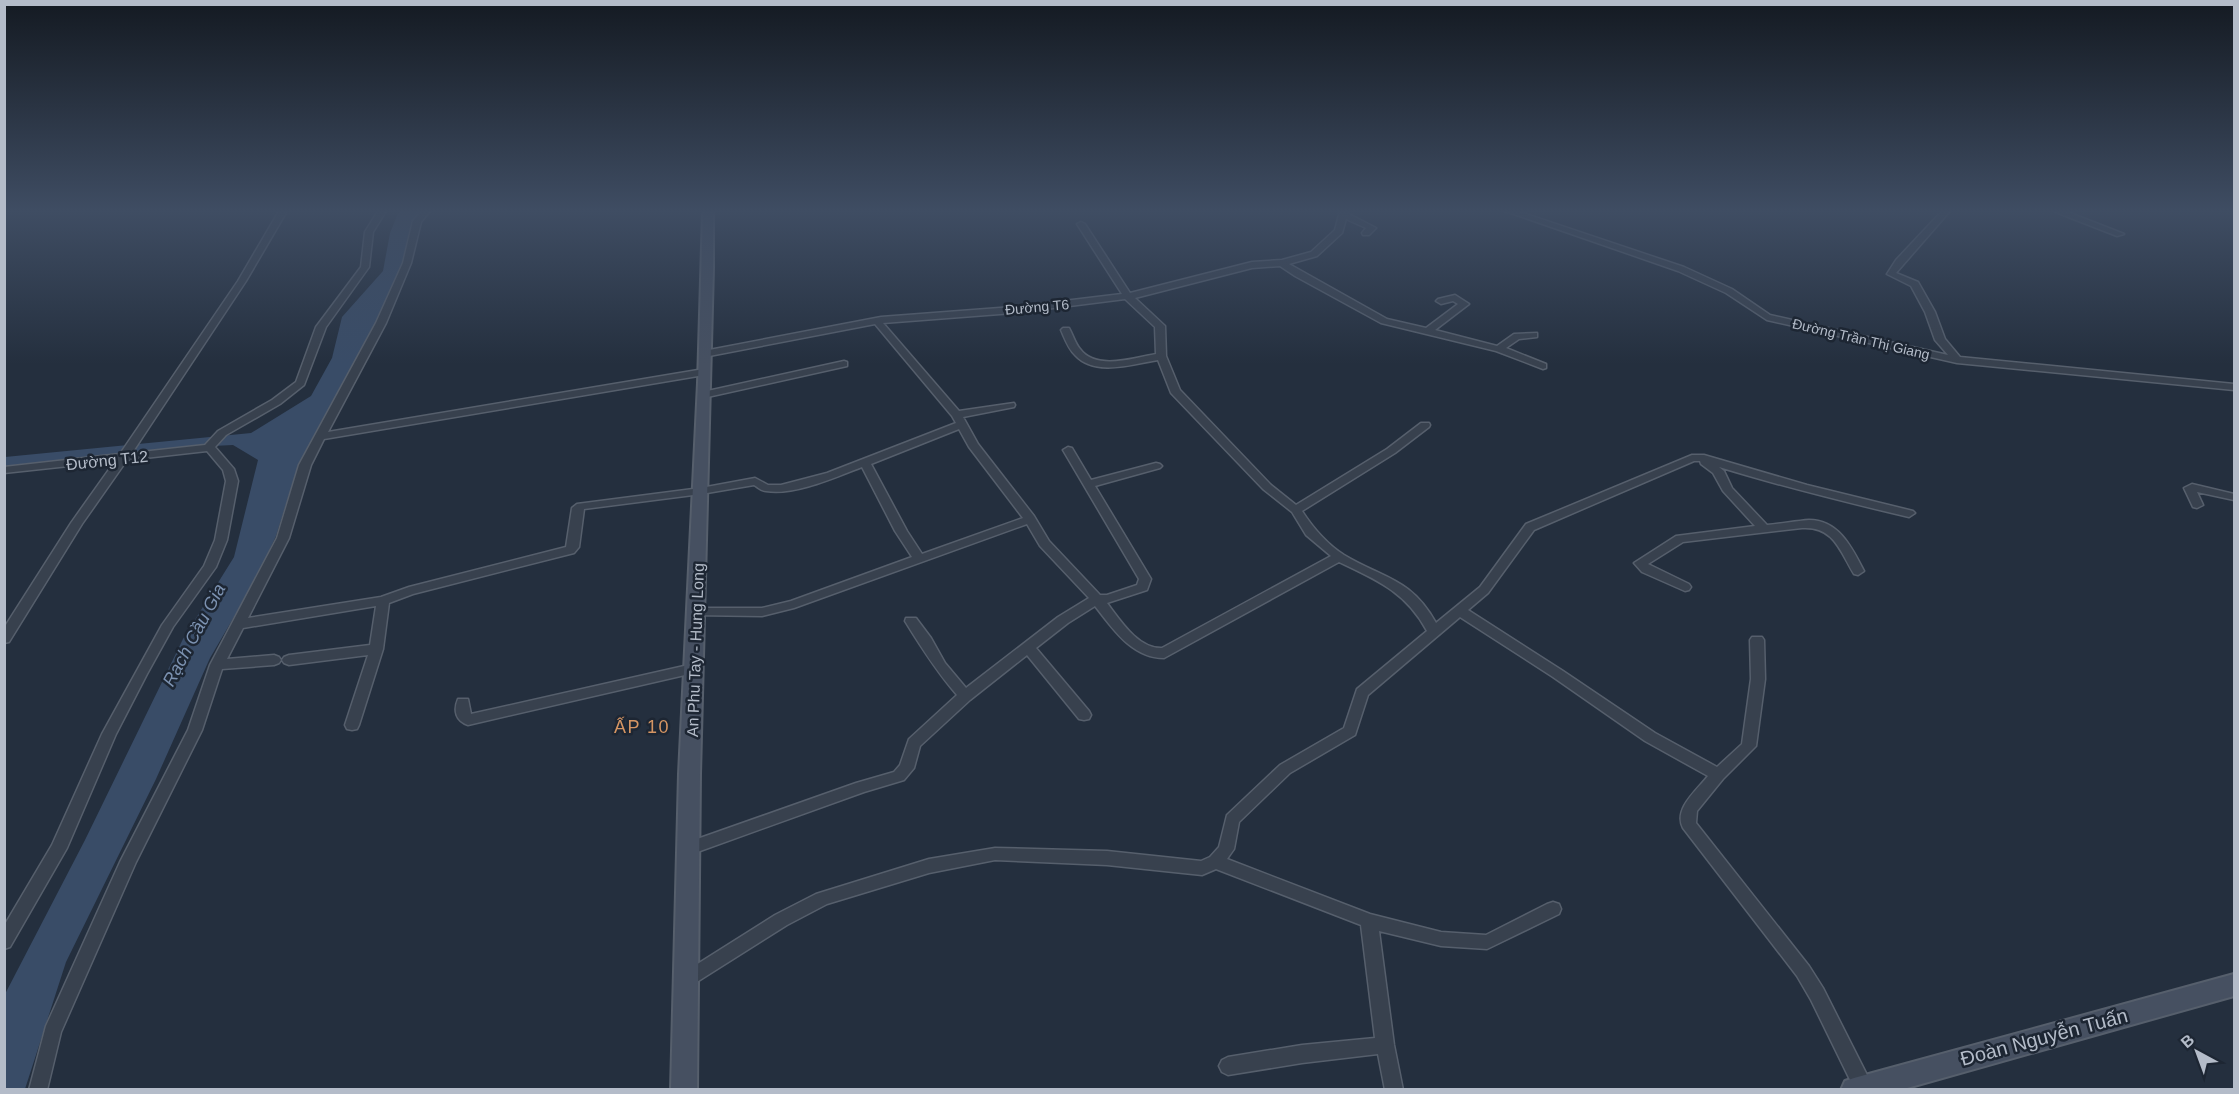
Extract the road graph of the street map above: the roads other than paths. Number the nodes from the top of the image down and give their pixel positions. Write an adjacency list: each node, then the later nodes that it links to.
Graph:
1 (253, 262): 30 (street)
2 (366, 262): 28 (street)
3 (407, 262): 27 (street)
4 (707, 262): 19 (street, An Phu Tay - Hung Long)
5 (1106, 262): 10 (street)
6 (1285, 262): 9 (street, Đường T6)
7 (1660, 262): 18 (street, Đường Trần Thị Giang)
8 (1898, 262): 18 (street)
9 (1282, 263): 10 (street, Đường T6); 14 (street)
10 (1128, 297): 12 (street, Đường T6); 17 (street)
11 (1441, 301): 14 (street)
12 (877, 321): 19 (street, Đường T6); 25 (street)
13 (1066, 330): 17 (street)
14 (1428, 331): 16 (street)
15 (1534, 335): 16 (street)
16 (1498, 349): 21 (street)
17 (1161, 356): 39 (street)
18 (1957, 360): 22 (street, Đường Trần Thị Giang)
19 (704, 363): 23 (street, An Phu Tay - Hung Long); 27 (street, Đường T6)
20 (844, 364): 23 (street)
21 (1543, 366)
22 (2235, 387)
23 (703, 396): 36 (street, An Phu Tay - Hung Long)
24 (1010, 405): 25 (street)
25 (960, 419): 32 (street); 41 (street)
26 (1425, 425): 39 (street)
27 (321, 436): 52 (street)
28 (209, 448): 30 (street, Đường T12); 71 (street)
29 (1068, 450): 35 (street)
30 (123, 456): 34 (street, Đường T12); 54 (street)
31 (1700, 457): 40 (street); 42 (street); 49 (street)
32 (866, 464): 36 (street); 44 (street)
33 (1156, 466): 35 (street)
34 (4, 470)
35 (1088, 484): 47 (street)
36 (701, 491): 48 (street); 50 (street, An Phu Tay - Hung Long)
37 (2235, 497): 38 (street)
38 (2197, 505)
39 (1296, 510): 43 (street)
40 (1909, 513)
41 (1030, 519): 44 (street); 47 (street)
42 (1764, 529): 45 (street); 46 (street)
43 (1339, 557): 47 (street); 53 (street)
44 (920, 559): 50 (street)
45 (1858, 571)
46 (1685, 587)
47 (1096, 599): 56 (street)
48 (383, 601): 52 (street); 57 (street)
49 (1460, 611): 53 (street); 66 (street)
50 (697, 612): 61 (street, An Phu Tay - Hung Long)
51 (911, 621): 62 (street)
52 (239, 624): 60 (street)
53 (1434, 631): 68 (street)
54 (4, 639)
55 (1757, 640): 66 (street)
56 (1028, 647): 62 (street); 64 (street)
57 (376, 649): 59 (street); 65 (street)
58 (274, 660): 60 (street)
59 (289, 660)
60 (217, 665): 76 (street)
61 (693, 669): 63 (street); 67 (street, An Phu Tay - Hung Long)
62 (965, 696): 67 (street)
63 (463, 703)
64 (1083, 714)
65 (352, 725)
66 (1718, 775): 79 (street)
67 (689, 849): 72 (street, An Phu Tay - Hung Long)
68 (1216, 862): 70 (street); 72 (street)
69 (1553, 909): 70 (street)
70 (1369, 921): 74 (street)
71 (4, 942)
72 (686, 980): 77 (street, An Phu Tay - Hung Long)
73 (2235, 985): 79 (street, Đoàn Nguyễn Tuấn)
74 (1384, 1045): 75 (street); 78 (street)
75 (1228, 1066)
76 (38, 1089)
77 (684, 1089)
78 (1395, 1089)
79 (1861, 1089)

